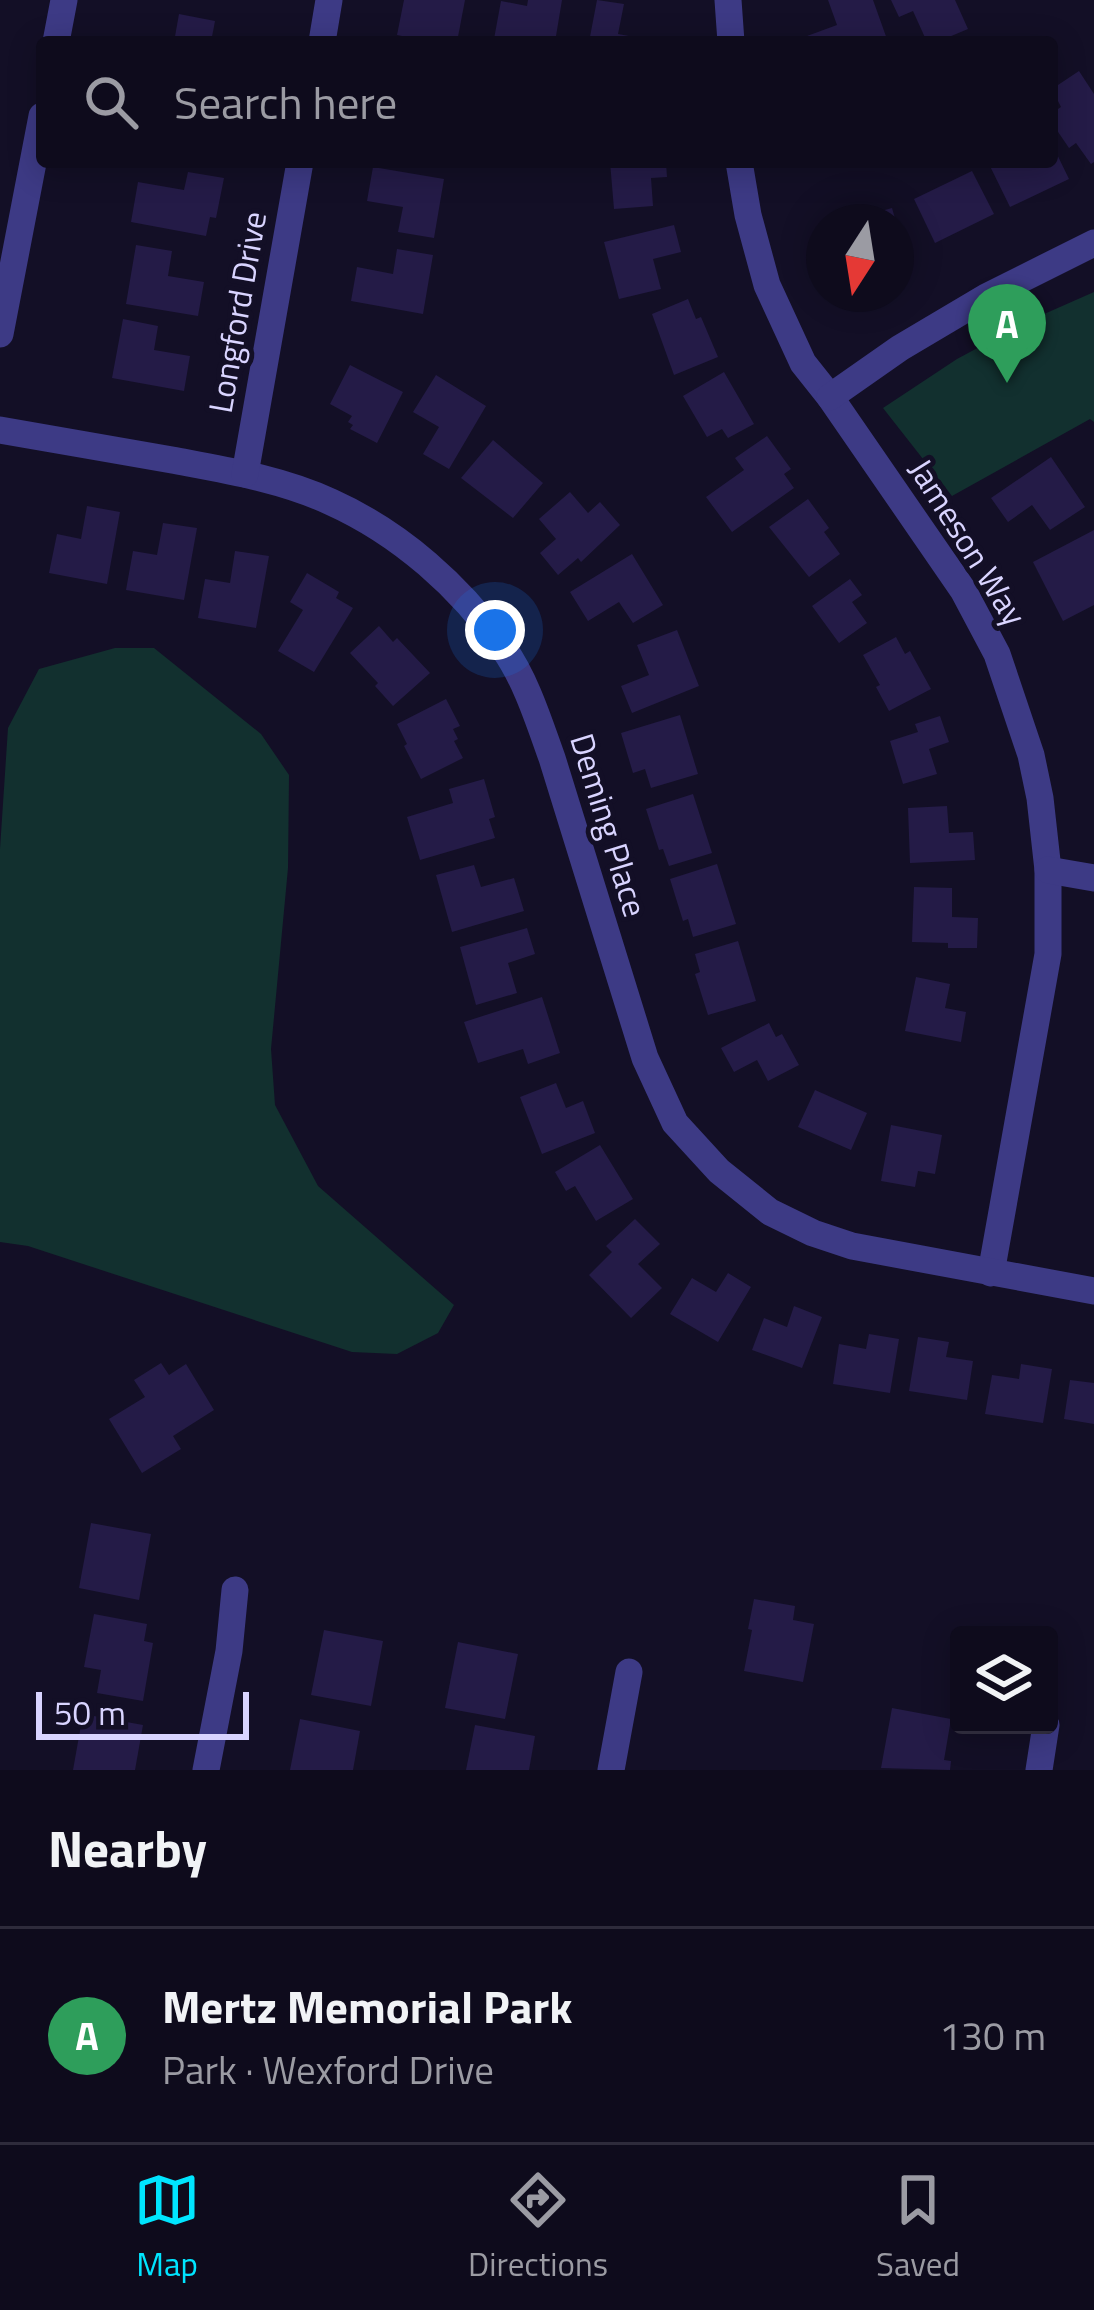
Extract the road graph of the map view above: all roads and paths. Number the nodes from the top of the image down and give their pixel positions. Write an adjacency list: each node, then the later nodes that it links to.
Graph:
1 (64, 0): 4 (street)
2 (329, 0): 5 (street)
3 (728, 0): 6 (street)
4 (57, 36)
5 (323, 36)
6 (731, 36)
7 (36, 147): 11 (street)
8 (299, 168): 14 (street, Longford Drive)
9 (740, 168): 12 (street, Jameson Way)
10 (1094, 243): 12 (street)
11 (0, 334)
12 (830, 397): 15 (street, Jameson Way)
13 (0, 430): 14 (street, Deming Place)
14 (245, 474): 17 (street, Deming Place)
15 (1048, 870): 16 (street); 17 (street, Jameson Way)
16 (1094, 878)
17 (991, 1273): 18 (street, Deming Place)
18 (1094, 1291)
19 (235, 1590): 22 (street)
20 (629, 1672): 23 (street)
21 (1045, 1734): 24 (street)
22 (206, 1770)
23 (611, 1770)
24 (1040, 1770)

